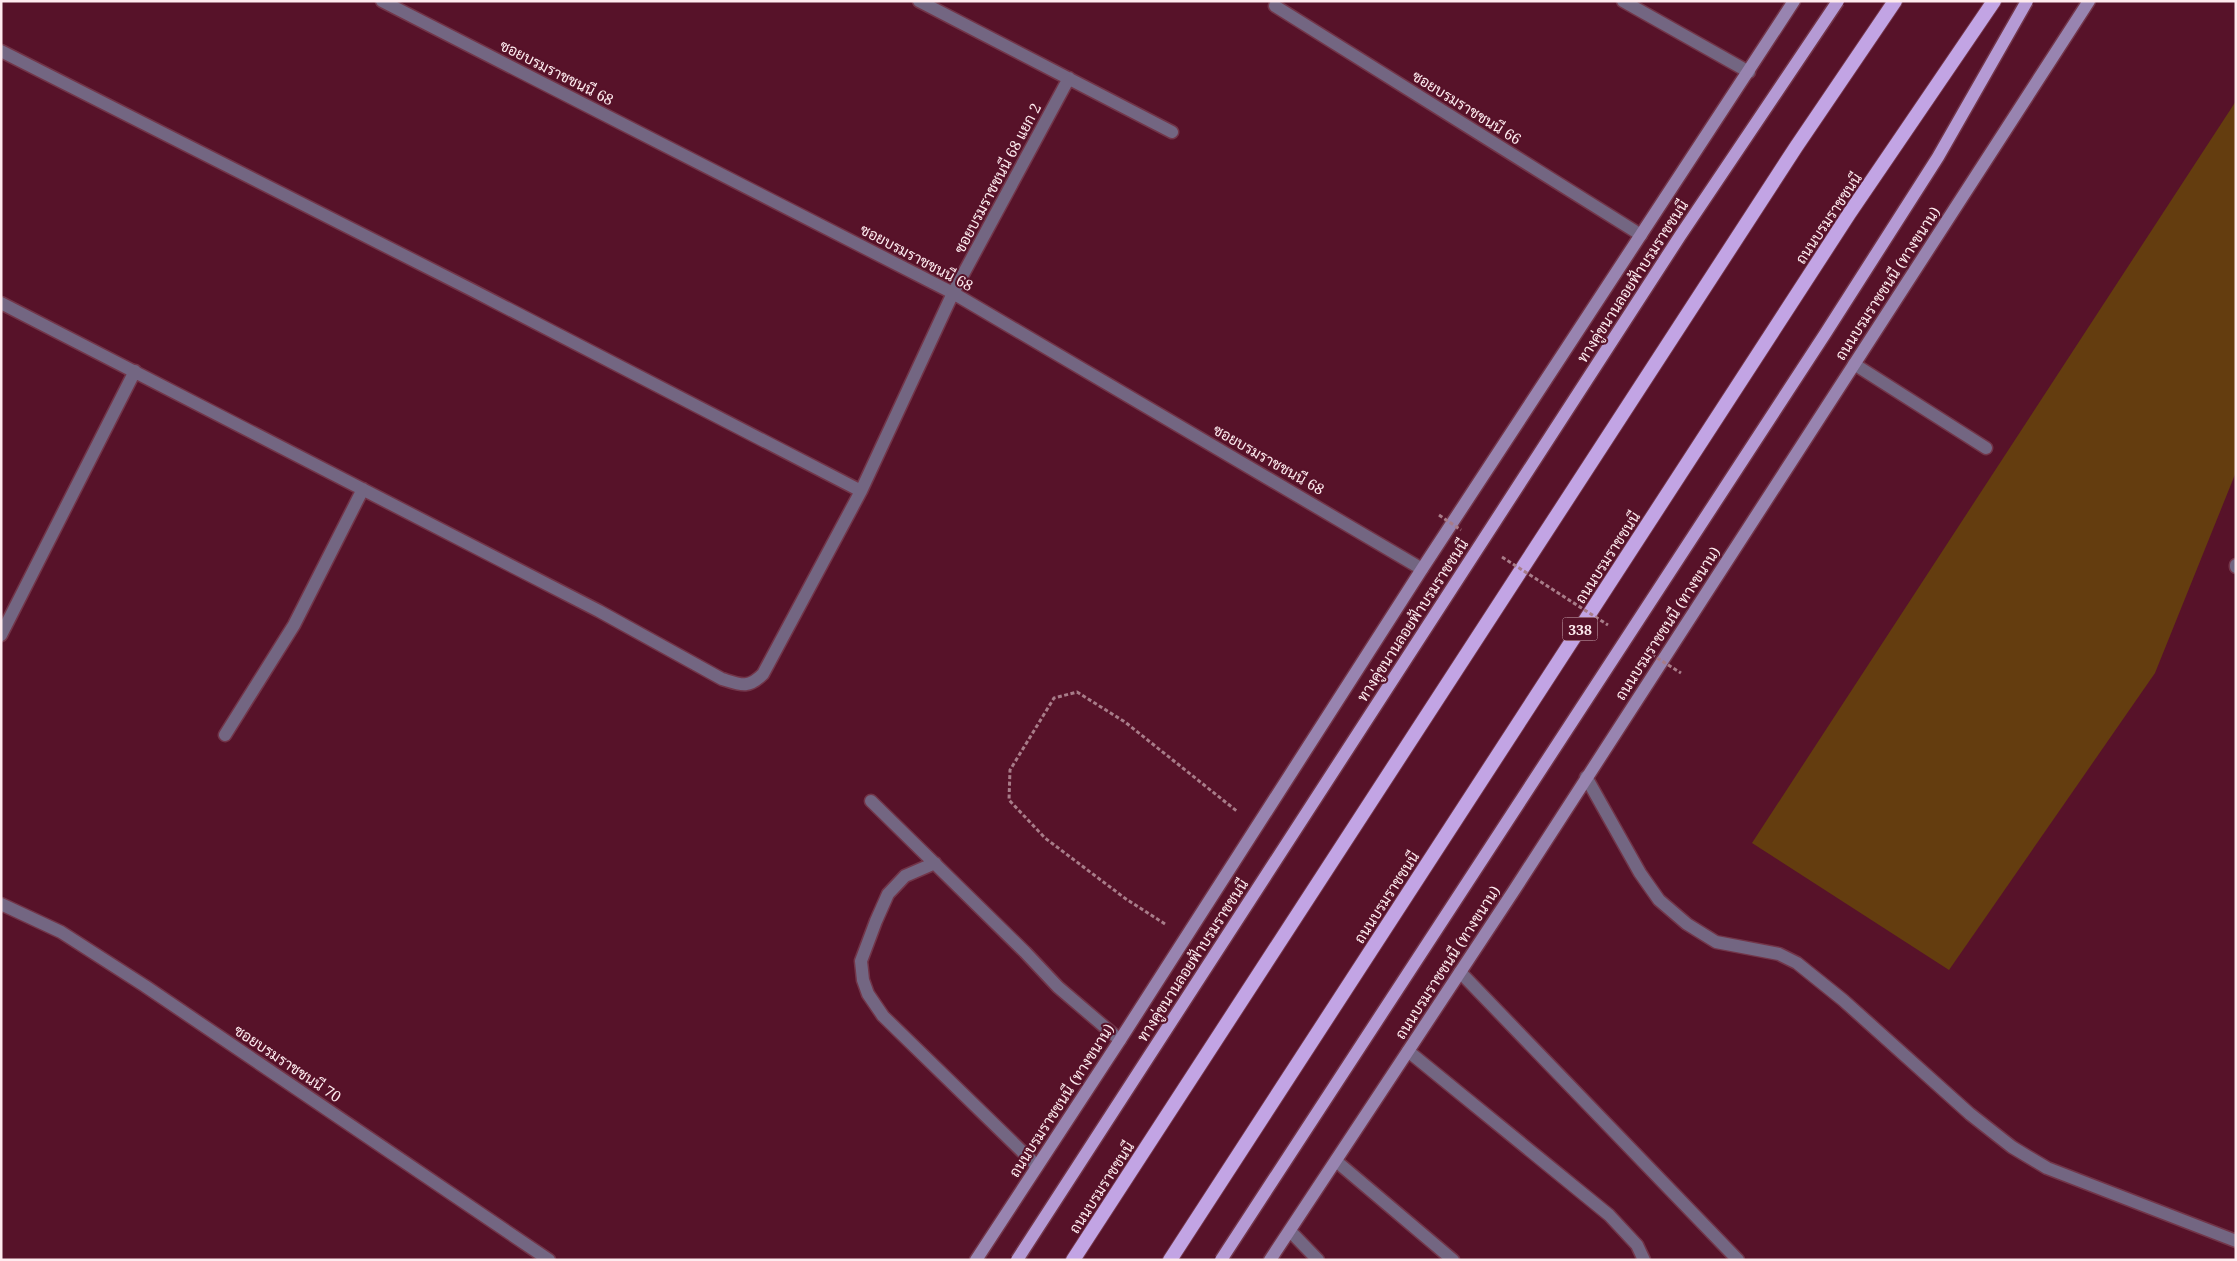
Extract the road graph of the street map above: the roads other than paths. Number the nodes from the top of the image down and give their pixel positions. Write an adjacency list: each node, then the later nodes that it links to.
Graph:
1 (382, 1): 16 (street, ซอยบรมราชชนนี 68)
2 (919, 1): 13 (street)
3 (1623, 1): 12 (street)
4 (1794, 1): 12 (main road, ถนนบรมราชชนนี (ทางขนาน))
5 (1838, 1): 39 (main road, ทางคู่ขนานลอยฟ้าบรมราชชนนี, bridge)
6 (1895, 1): 40 (highway, ถนนบรมราชชนนี)
7 (1994, 1): 41 (highway, ถนนบรมราชชนนี / 338)
8 (2028, 1): 42 (main road, bridge)
9 (2089, 1): 18 (main road, ถนนบรมราชชนนี (ทางขนาน))
10 (1275, 6): 15 (street, ซอยบรมราชชนนี 66)
11 (1, 51): 22 (street)
12 (1749, 72): 15 (main road, ถนนบรมราชชนนี (ทางขนาน))
13 (1069, 78): 14 (street); 16 (street, ซอยบรมราชชนนี 68 แยก 2)
14 (1172, 132)
15 (1641, 235): 23 (main road, ถนนบรมราชชนนี (ทางขนาน))
16 (953, 293): 22 (street, ซอยบรมราชชนนี 68 แยก 2); 23 (street, ซอยบรมราชชนนี 68)
17 (1, 303): 19 (street, ซอยบรมราชชนนี 68 แยก 2)
18 (1854, 364): 20 (street); 26 (main road, ถนนบรมราชชนนี (ทางขนาน))
19 (135, 371): 21 (street, ซอยบรมราชชนนี 68 แยก 2); 24 (street)
20 (1986, 448)
21 (363, 489): 22 (street, ซอยบรมราชชนนี 68 แยก 2); 25 (street)
22 (861, 491)
23 (1422, 569): 31 (main road, ถนนบรมราชชนนี (ทางขนาน))
24 (1, 635)
25 (225, 735)
26 (1586, 777): 30 (main road, ถนนบรมราชชนนี (ทางขนาน)); 36 (street)
27 (871, 801): 28 (street)
28 (935, 863): 31 (street); 34 (street)
29 (1, 904): 37 (street, ซอยบรมราชชนนี 70)
30 (1460, 972): 32 (main road, ถนนบรมราชชนนี (ทางขนาน)); 47 (street)
31 (1120, 1040): 34 (main road, ถนนบรมราชชนนี (ทางขนาน))
32 (1408, 1051): 33 (main road, ถนนบรมราชชนนี (ทางขนาน)); 46 (street)
33 (1336, 1161): 35 (main road, ถนนบรมราชชนนี (ทางขนาน)); 45 (street)
34 (1037, 1166): 38 (main road, ถนนบรมราชชนนี (ทางขนาน))
35 (1290, 1231): 43 (main road, ถนนบรมราชชนนี (ทางขนาน)); 44 (street)
36 (2236, 1241)
37 (550, 1260)
38 (976, 1260)
39 (1017, 1260)
40 (1073, 1260)
41 (1170, 1260)
42 (1222, 1260)
43 (1270, 1260)
44 (1318, 1260)
45 (1453, 1260)
46 (1644, 1260)
47 (1738, 1260)

